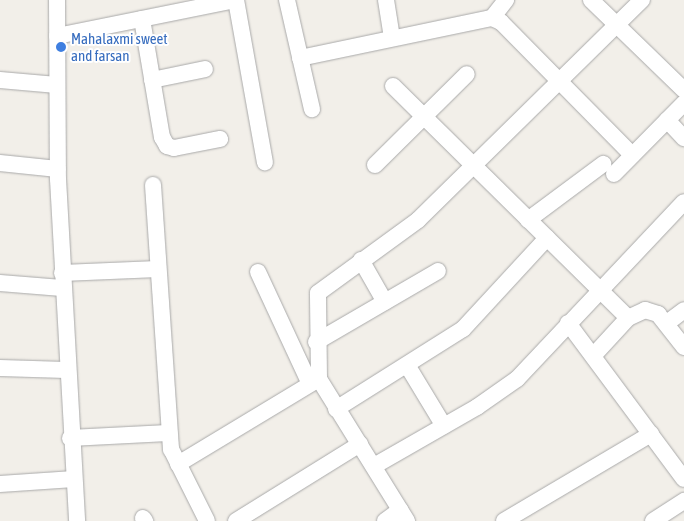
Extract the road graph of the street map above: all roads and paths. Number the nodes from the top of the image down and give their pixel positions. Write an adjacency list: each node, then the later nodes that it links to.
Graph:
1 (57, 0): 11 (street)
2 (236, 0): 9 (street); 29 (street)
3 (288, 0): 13 (street)
4 (386, 0): 12 (street)
5 (506, 0): 8 (street)
6 (591, 0): 10 (street)
7 (642, 0): 10 (street)
8 (492, 18): 12 (street); 18 (street)
9 (142, 19): 11 (street); 17 (street)
10 (617, 25): 18 (street); 21 (street)
11 (57, 36): 19 (street)
12 (392, 38): 13 (street)
13 (300, 58): 23 (street)
14 (205, 69): 17 (street)
15 (467, 74): 24 (street)
16 (0, 80): 19 (street)
17 (152, 80): 27 (street)
18 (559, 81): 28 (street); 32 (street)
19 (57, 85): 33 (street)
20 (393, 86): 24 (street)
21 (684, 90)
22 (684, 102): 25 (street)
23 (312, 109)
24 (424, 116): 31 (street); 32 (street)
25 (667, 120): 26 (street); 28 (street)
26 (684, 138)
27 (220, 139)
28 (632, 155): 36 (street)
29 (265, 162)
30 (0, 163): 33 (street)
31 (375, 165)
32 (476, 167): 36 (street); 38 (street)
33 (58, 169): 42 (street)
34 (152, 185): 39 (street)
35 (684, 202): 44 (street)
36 (528, 220): 37 (street)
37 (547, 238): 44 (street); 53 (street)
38 (361, 260): 45 (street); 50 (street)
39 (158, 269): 42 (street); 59 (street)
40 (438, 271): 45 (street)
41 (258, 272): 56 (street)
42 (62, 281): 43 (street); 55 (street)
43 (0, 283)
44 (599, 290): 47 (street); 48 (street)
45 (385, 302): 50 (street)
46 (684, 310): 49 (street)
47 (628, 318): 49 (street); 52 (street)
48 (568, 322): 52 (street); 58 (street)
49 (667, 323): 51 (street)
50 (316, 342): 56 (street)
51 (684, 347)
52 (593, 356): 60 (street)
53 (407, 365): 57 (street); 58 (street)
54 (0, 368): 55 (street)
55 (66, 370): 61 (street)
56 (315, 382): 57 (street); 63 (street)
57 (336, 409): 62 (street)
58 (444, 426): 64 (street)
59 (168, 434): 61 (street); 63 (street)
60 (651, 434): 66 (street); 74 (street)
61 (70, 438): 65 (street)
62 (360, 444): 64 (street); 72 (street)
63 (178, 464): 70 (street)
64 (374, 466): 69 (street)
65 (74, 479): 67 (street); 71 (street)
66 (684, 479)
67 (0, 484)
68 (684, 502): 75 (street)
69 (404, 516): 73 (street)
70 (204, 520)
71 (77, 521)
72 (236, 521)
73 (385, 521)
74 (504, 521)
75 (653, 521)

